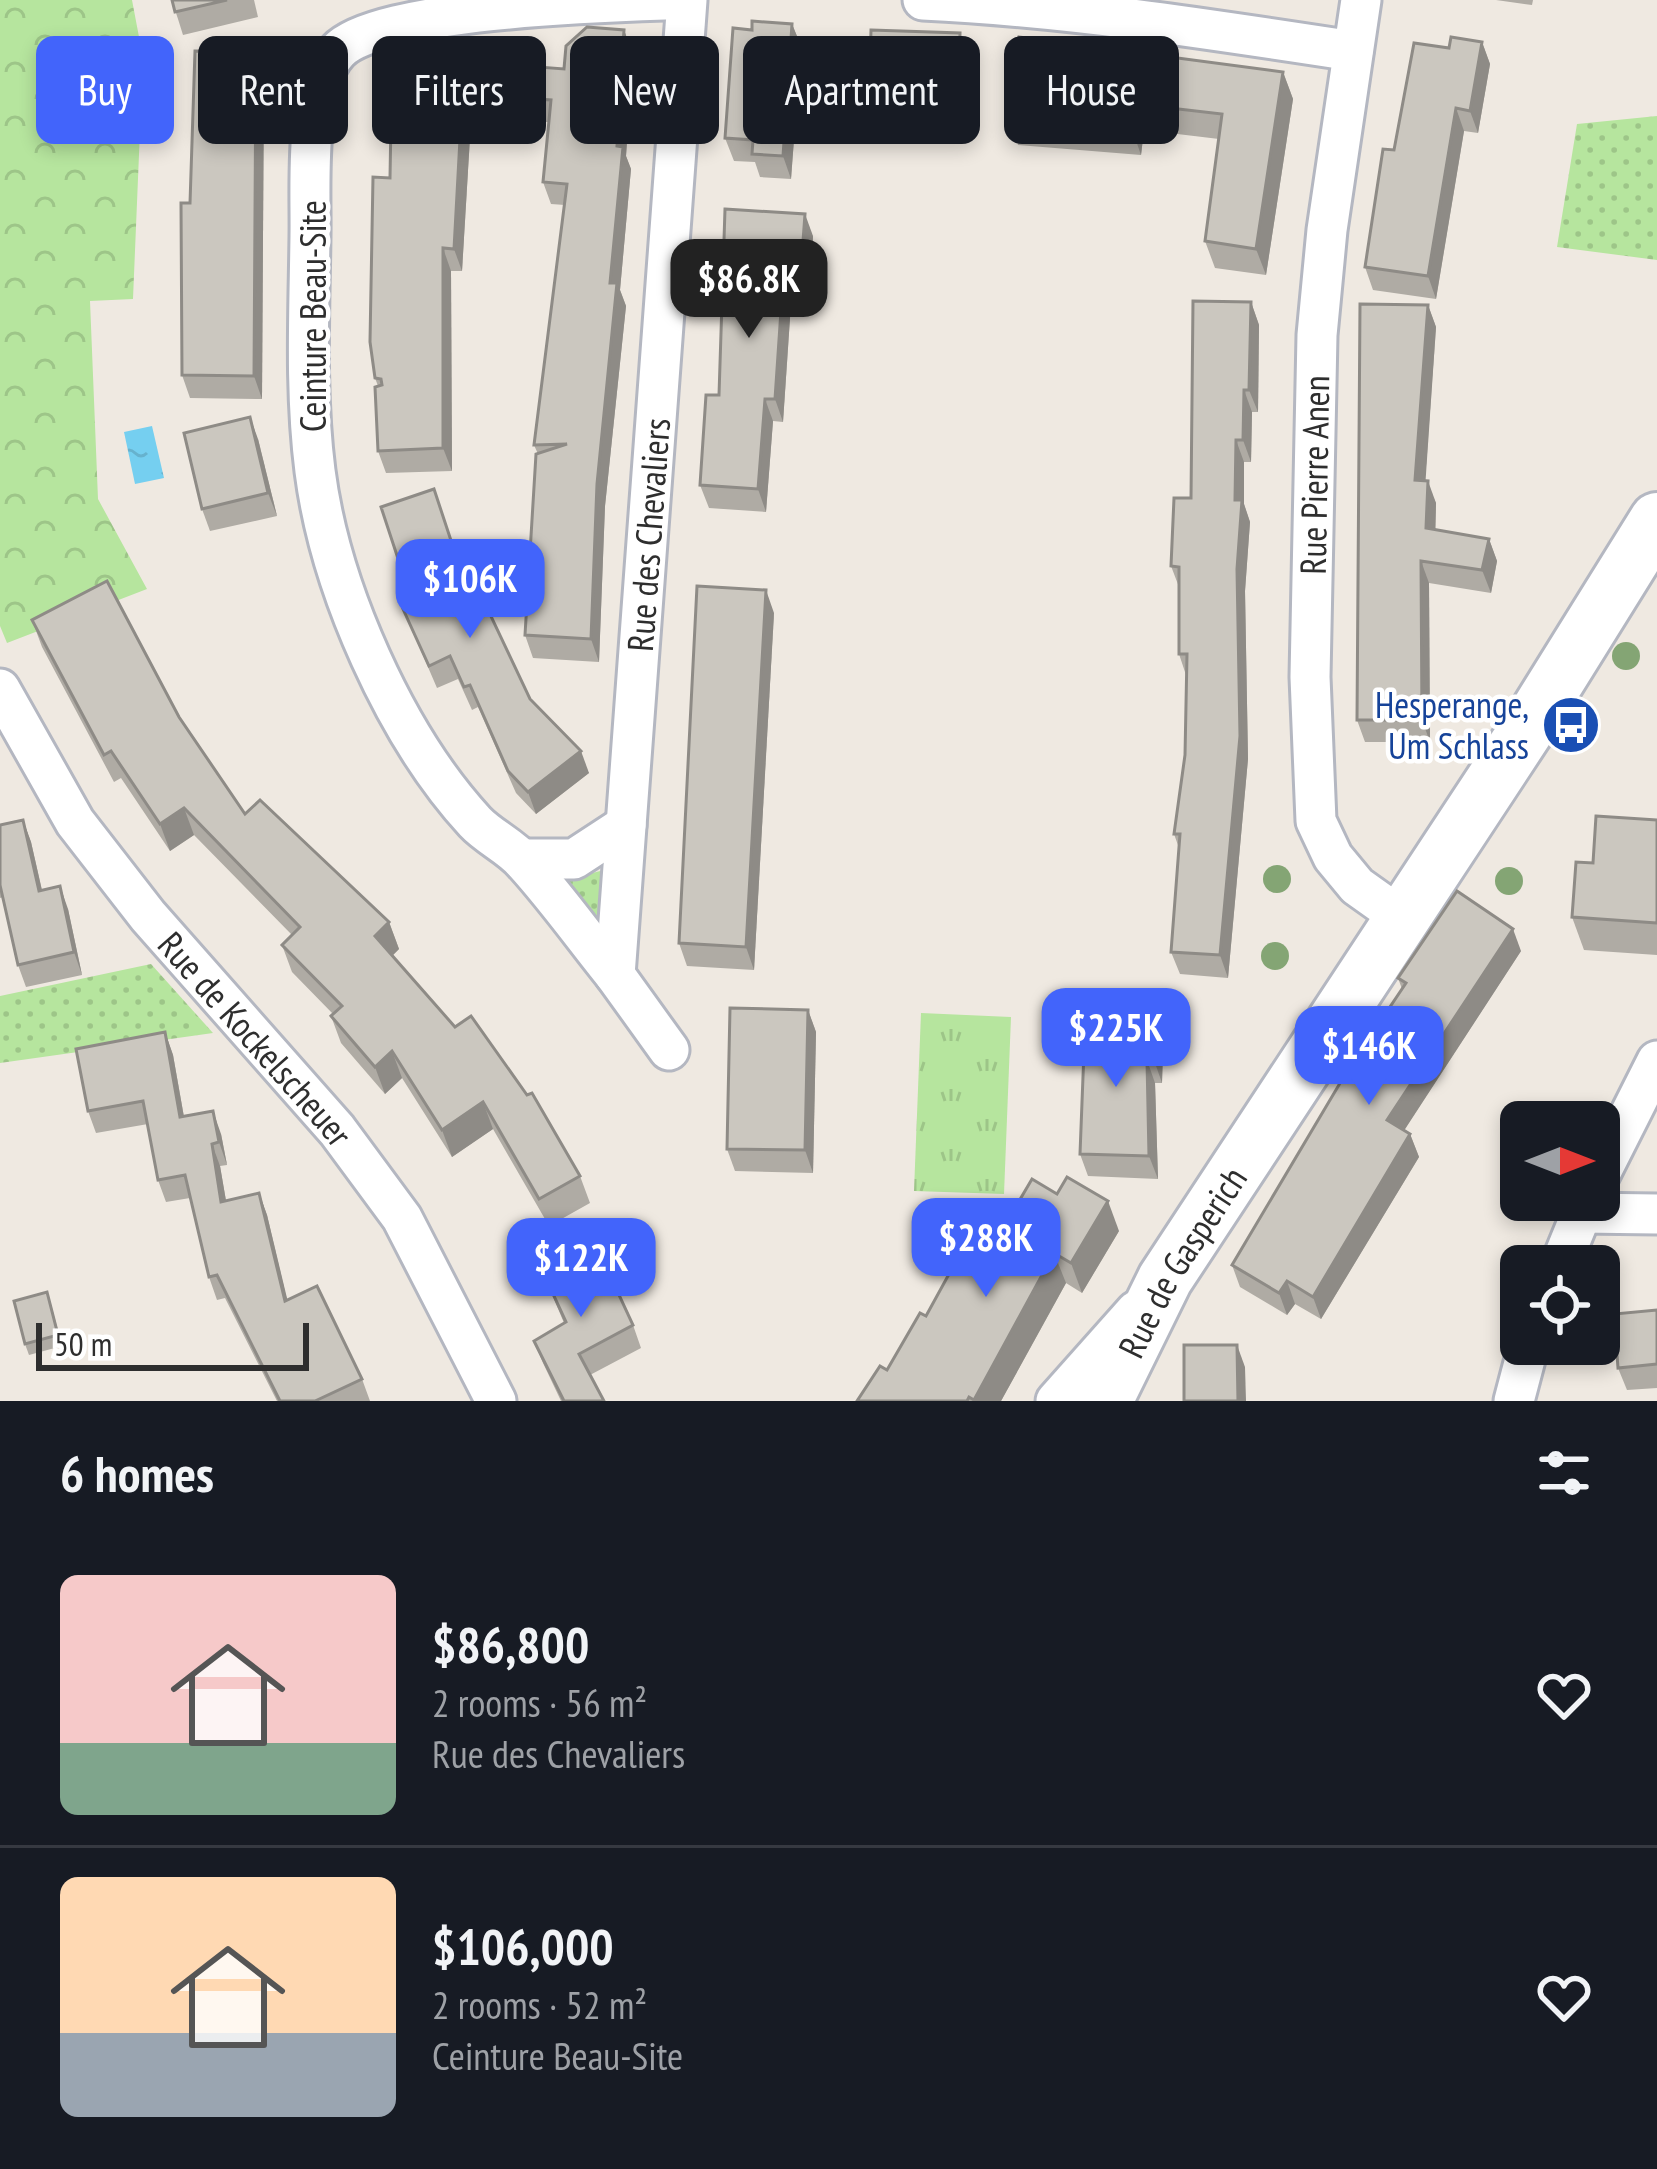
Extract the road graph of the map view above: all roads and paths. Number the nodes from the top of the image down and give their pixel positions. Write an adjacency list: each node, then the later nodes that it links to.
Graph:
1 (666, 0): 9 (street, Ceinture Beau-Site)
2 (686, 0): 8 (street, Rue des Chevaliers)
3 (923, 0): 5 (street)
4 (1361, 0): 5 (street, Rue Pierre Anen)
5 (1353, 51): 10 (street, Rue Pierre Anen)
6 (1657, 520): 10 (main road, Rue de Gasperich)
7 (0, 689): 19 (street, Rue de Kockelscheuer)
8 (626, 825): 9 (street); 11 (street, Rue des Chevaliers)
9 (522, 859): 11 (street, Ceinture Beau-Site)
10 (1402, 918): 17 (main road, Rue de Gasperich)
11 (615, 975): 12 (street)
12 (670, 1050)
13 (1657, 1061): 14 (street)
14 (1620, 1134)
15 (1620, 1210): 16 (street)
16 (1657, 1214)
17 (1166, 1279): 20 (street); 21 (main road, Rue de Gasperich)
18 (1523, 1365): 22 (street)
19 (496, 1401)
20 (1056, 1401)
21 (1106, 1401)
22 (1514, 1401)

